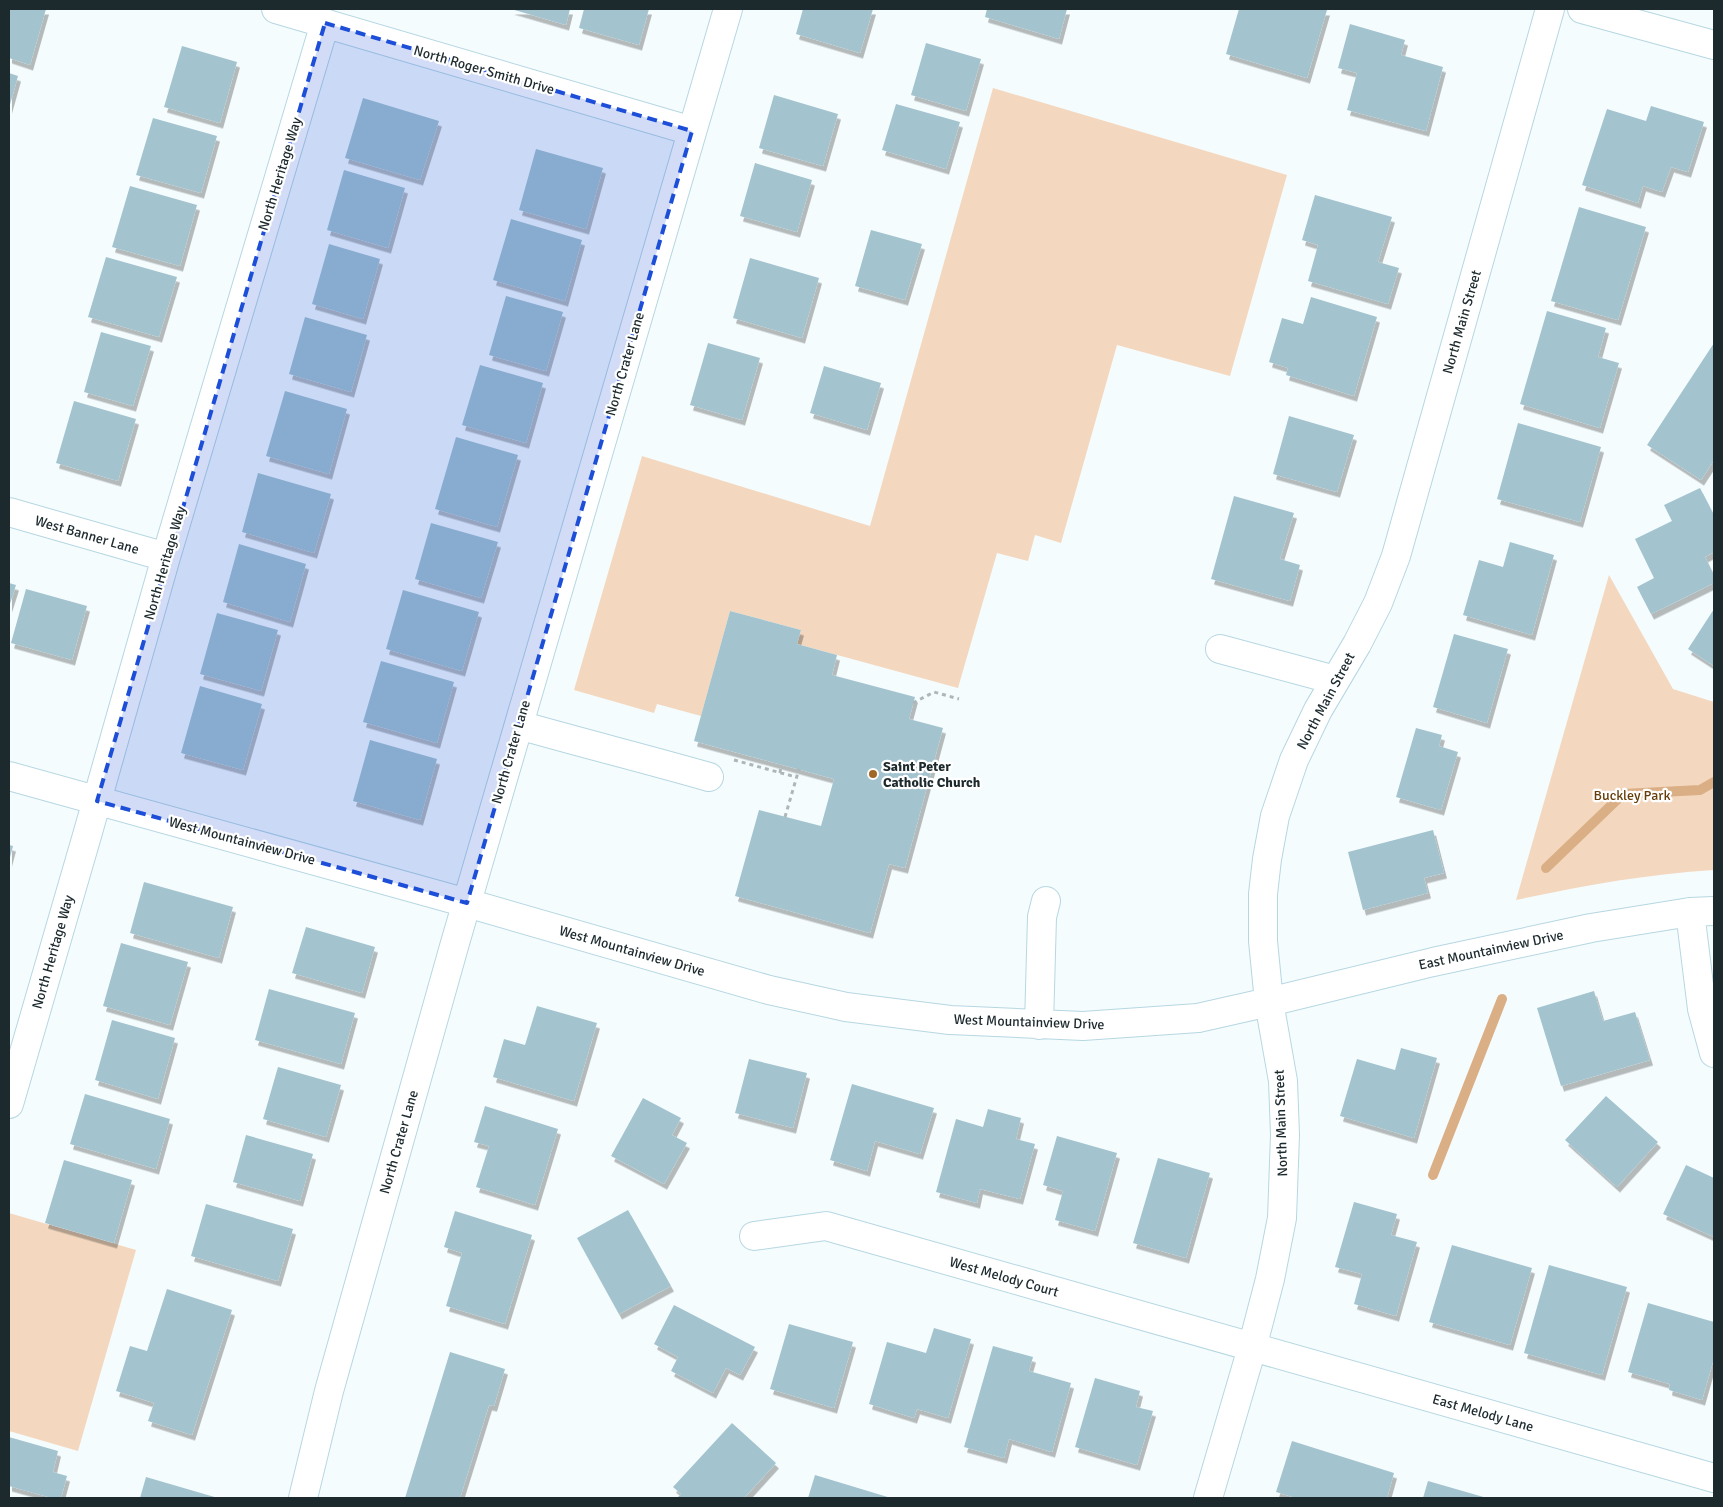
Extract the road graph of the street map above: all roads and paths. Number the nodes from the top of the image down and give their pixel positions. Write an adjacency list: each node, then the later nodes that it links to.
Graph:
1 (276, 9): 5 (street, North Roger Smith Drive)
2 (728, 9): 7 (street, North Crater Lane)
3 (1550, 9): 11 (street, North Main Street)
4 (1582, 9): 6 (street)
5 (325, 23): 7 (street, North Roger Smith Drive); 9 (street, North Heritage Way)
6 (1714, 45)
7 (692, 131): 14 (street, North Crater Lane)
8 (9, 512): 9 (street, West Banner Lane)
9 (166, 557): 21 (street, North Heritage Way)
10 (1220, 649): 11 (street)
11 (1335, 680): 26 (street, North Main Street)
12 (959, 699): 13 (path)
13 (913, 703)
14 (519, 725): 16 (street); 24 (street, North Crater Lane)
15 (782, 765): 18 (path)
16 (717, 768): 18 (path)
17 (799, 769): 20 (path)
18 (780, 773): 20 (path)
19 (9, 776): 21 (street, West Mountainview Drive)
20 (796, 777): 22 (path)
21 (97, 801): 24 (street, West Mountainview Drive); 29 (street, North Heritage Way)
22 (785, 817)
23 (1046, 901): 27 (street)
24 (467, 903): 27 (street, West Mountainview Drive); 33 (street, North Crater Lane)
25 (1702, 912): 26 (street, East Mountainview Drive); 28 (street)
26 (1269, 1002): 27 (street, West Mountainview Drive); 31 (street, North Main Street)
27 (1039, 1025)
28 (1714, 1053)
29 (9, 1104)
30 (754, 1236): 31 (street, West Melody Court)
31 (1252, 1348): 32 (street, East Melody Lane); 34 (street, North Main Street)
32 (1714, 1478)
33 (303, 1498)
34 (1208, 1498)

